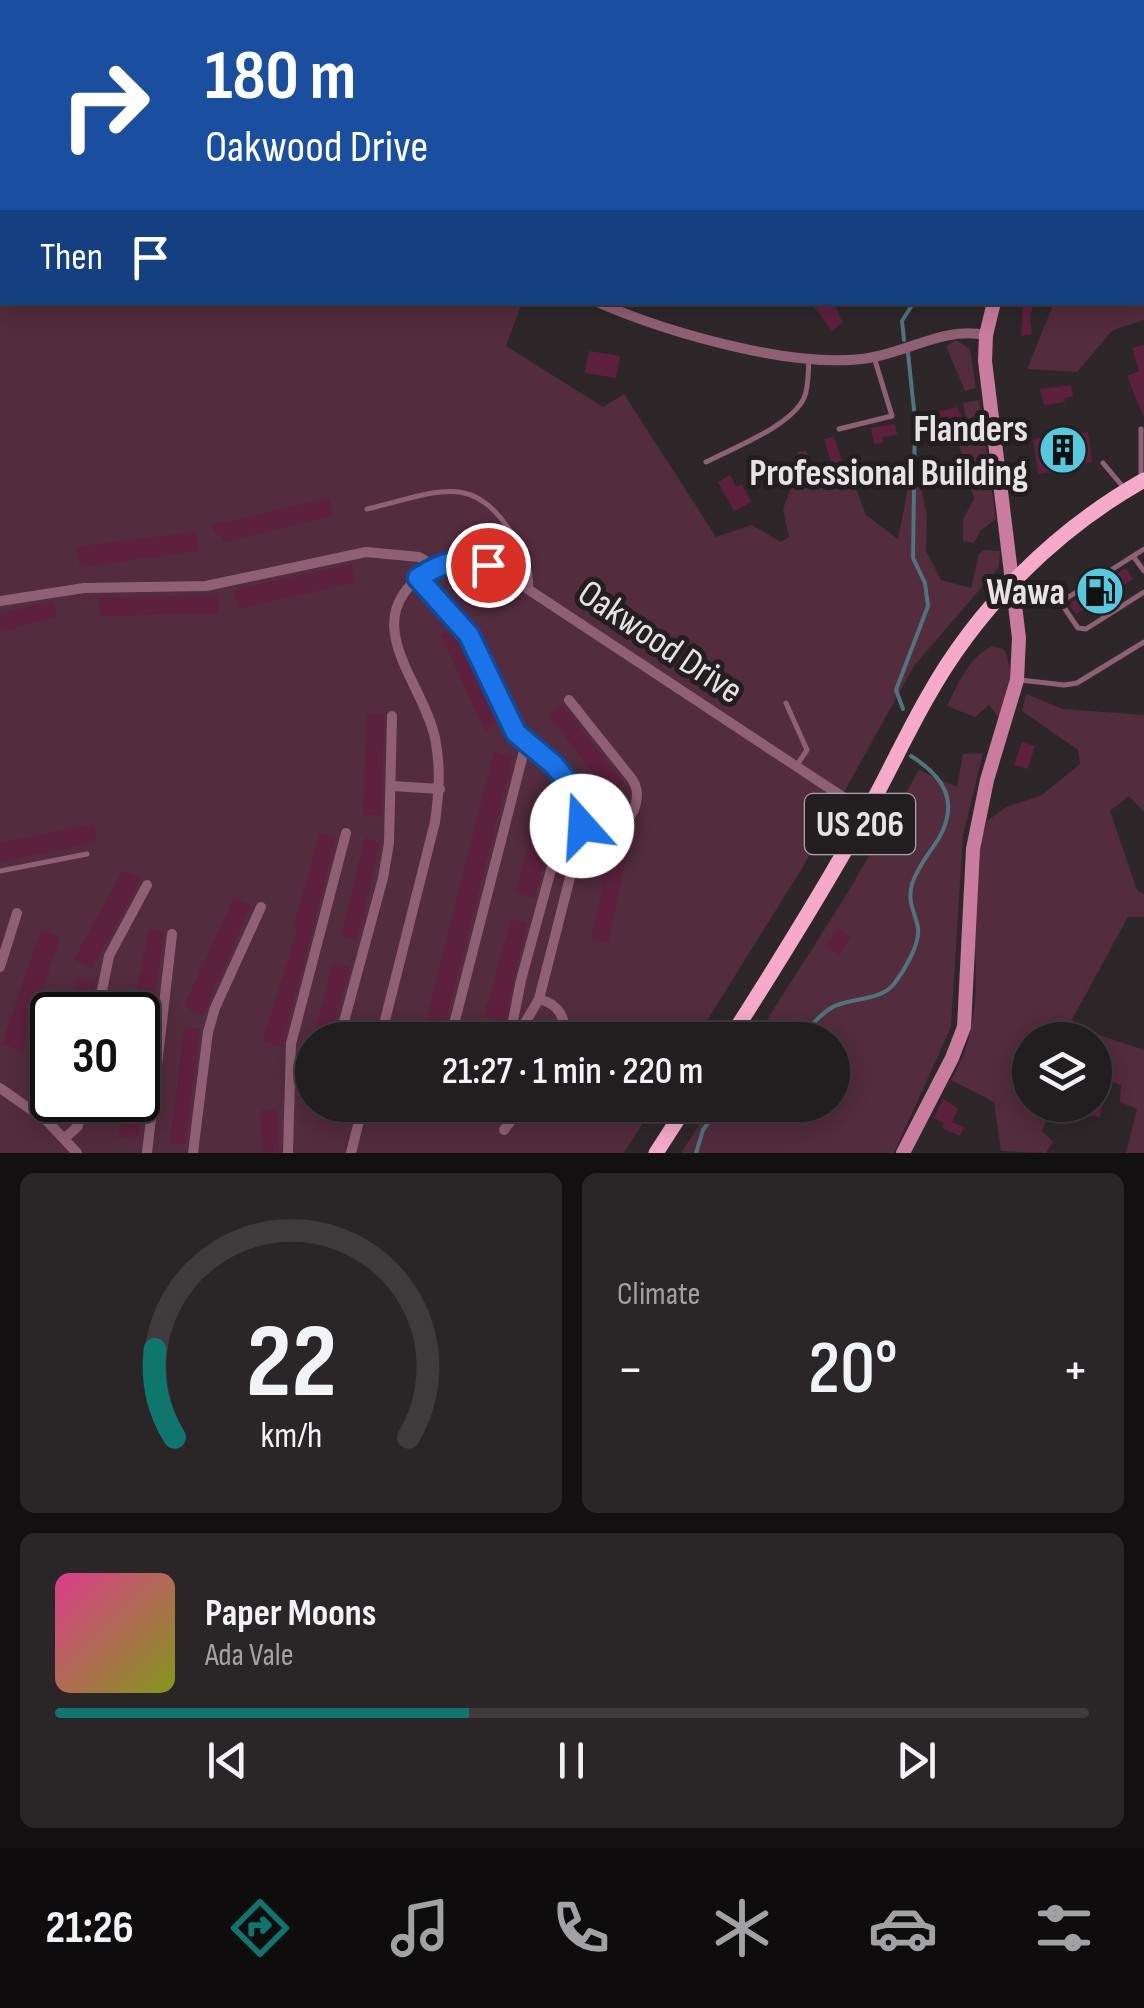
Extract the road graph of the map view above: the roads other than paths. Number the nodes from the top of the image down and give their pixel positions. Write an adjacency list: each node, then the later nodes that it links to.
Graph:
1 (606, 305): 5 (street)
2 (993, 305): 3 (main road)
3 (986, 336): 4 (street); 9 (main road)
4 (874, 357): 5 (street); 6 (lane)
5 (808, 360): 10 (lane)
6 (840, 429)
7 (1141, 429): 12 (lane)
8 (1024, 433): 9 (lane)
9 (994, 436): 20 (main road)
10 (706, 462)
11 (1103, 463): 13 (lane)
12 (1142, 480): 13 (highway, US 206)
13 (1125, 491): 20 (highway, US 206)
14 (368, 509): 21 (lane)
15 (1144, 549): 16 (lane)
16 (1133, 556): 18 (lane); 22 (lane)
17 (435, 566): 19 (street); 21 (street, Oakwood Drive); 23 (street, Oakwood Drive)
18 (1144, 572)
19 (418, 578): 29 (street); 32 (street)
20 (1012, 583): 25 (main road); 34 (highway, US 206)
21 (530, 590): 30 (street, Oakwood Drive)
22 (1144, 592)
23 (0, 601)
24 (1144, 642): 25 (lane)
25 (1017, 680): 67 (main road)
26 (569, 700): 35 (street)
27 (786, 702): 30 (lane)
28 (392, 716): 31 (street)
29 (526, 743): 33 (street); 48 (street)
30 (796, 768): 34 (street, Oakwood Drive)
31 (392, 786): 32 (street); 46 (street)
32 (440, 789): 47 (street)
33 (578, 804): 35 (street); 49 (street)
34 (867, 813): 52 (highway, US 206)
35 (582, 826): 45 (street)
36 (346, 832): 64 (street)
37 (87, 854): 38 (lane)
38 (0, 871)
39 (147, 886): 44 (street)
40 (261, 908): 63 (street)
41 (17, 913): 43 (street)
42 (172, 934): 62 (street)
43 (0, 967)
44 (102, 992)
45 (539, 999): 50 (street); 51 (street)
46 (344, 1022)
47 (385, 1022)
48 (455, 1022)
49 (513, 1022)
50 (526, 1022)
51 (562, 1022)
52 (740, 1022)
53 (3, 1090): 54 (street); 60 (street)
54 (0, 1103)
55 (79, 1122): 60 (street)
56 (358, 1122): 65 (street)
57 (510, 1122): 59 (street)
58 (676, 1122): 66 (highway)
59 (504, 1130)
60 (65, 1138): 61 (street)
61 (77, 1153)
62 (147, 1153)
63 (193, 1153)
64 (288, 1153)
65 (350, 1153)
66 (656, 1153)
67 (903, 1153)

